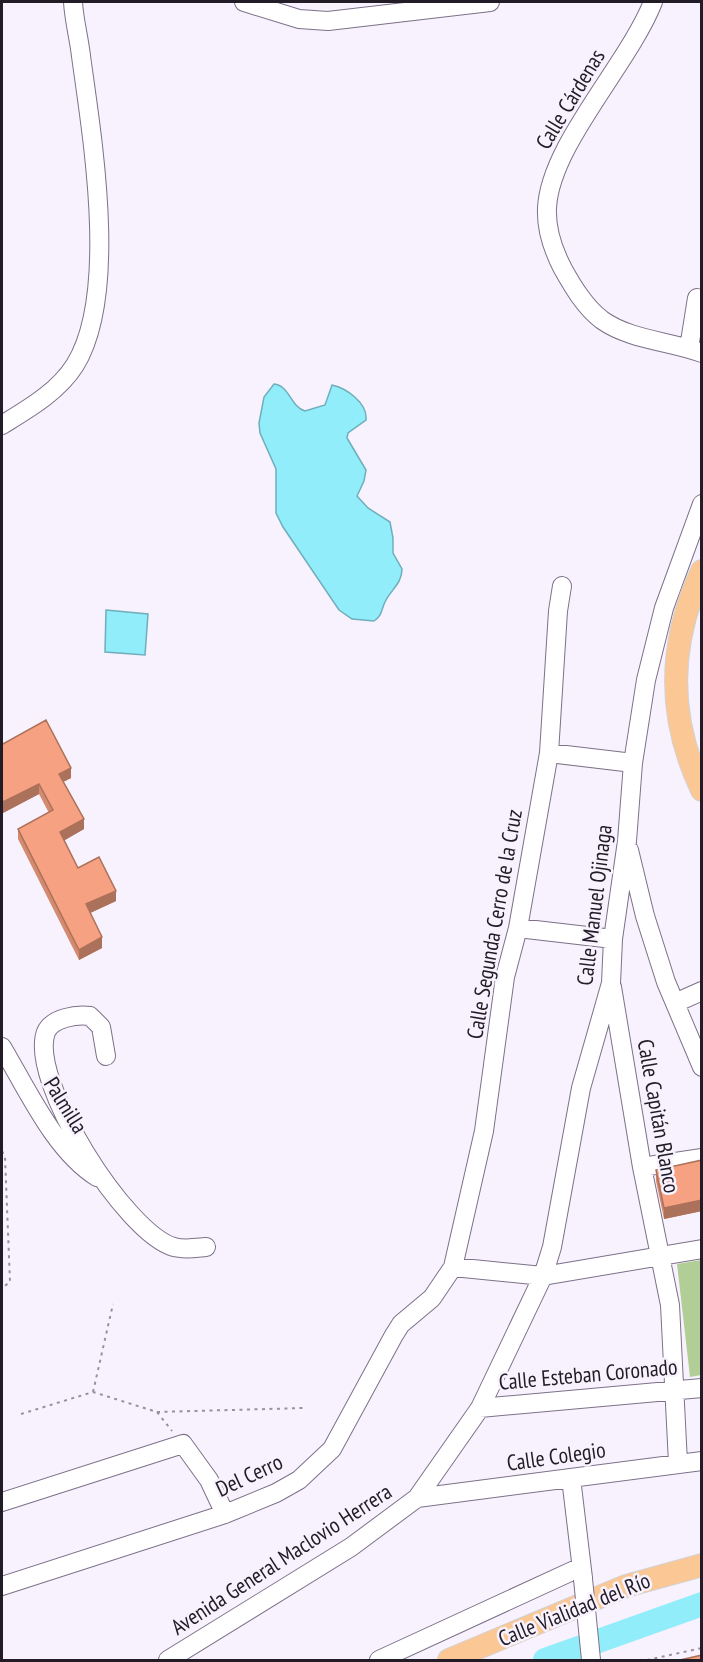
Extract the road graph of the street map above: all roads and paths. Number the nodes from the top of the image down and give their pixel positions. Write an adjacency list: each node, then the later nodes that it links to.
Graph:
1 (73, 2): 7 (street)
2 (244, 2): 3 (street)
3 (490, 2)
4 (652, 2): 6 (street, Calle Cárdenas)
5 (697, 298): 6 (street)
6 (695, 351)
7 (2, 425)
8 (702, 504): 11 (street, Calle Manuel Ojinaga)
9 (702, 571): 12 (main road)
10 (562, 586): 13 (street, Calle Segunda Cerro de la Cruz)
11 (646, 680): 12 (street); 14 (street, Calle Manuel Ojinaga)
12 (674, 684): 15 (main road)
13 (549, 753): 14 (street); 17 (street, Calle Segunda Cerro de la Cruz)
14 (633, 762): 16 (street, Calle Manuel Ojinaga)
15 (702, 790)
16 (627, 841): 18 (street, Calle Manuel Ojinaga); 21 (street)
17 (518, 928): 18 (street); 33 (street, Calle Segunda Cerro de la Cruz)
18 (613, 939): 19 (street, Calle Manuel Ojinaga)
19 (611, 983): 28 (street, Calle Capitán Blanco); 34 (street, Calle Manuel Ojinaga)
20 (702, 991): 21 (street)
21 (675, 1003): 22 (street)
22 (696, 1038): 25 (street)
23 (2, 1047): 29 (street, Palmilla)
24 (106, 1056): 29 (street)
25 (702, 1067)
26 (2, 1151): 35 (path)
27 (702, 1158): 28 (street)
28 (642, 1167): 32 (street, Calle Capitán Blanco)
29 (101, 1180): 30 (street)
30 (206, 1247)
31 (702, 1249): 32 (street)
32 (660, 1256): 34 (street); 38 (street, Calle Capitán Blanco)
33 (453, 1267): 34 (street); 50 (street, Del Cerro)
34 (543, 1276): 41 (street, Calle Manuel Ojinaga)
35 (2, 1288)
36 (113, 1304): 39 (path)
37 (702, 1388): 38 (street, Calle Esteban Coronado)
38 (672, 1391): 41 (street, Calle Esteban Coronado); 46 (street, Calle Capitán Blanco)
39 (93, 1392): 42 (path); 43 (path)
40 (304, 1408): 42 (path)
41 (480, 1408): 48 (street, Avenida General Maclovio Herrera)
42 (157, 1412): 44 (path)
43 (21, 1414)
44 (183, 1444): 49 (street); 50 (street)
45 (702, 1461): 46 (street, Calle Colegio)
46 (678, 1463): 47 (street, Calle Colegio)
47 (571, 1478): 48 (street, Calle Colegio); 52 (street)
48 (417, 1498): 55 (street, Avenida General Maclovio Herrera)
49 (2, 1502)
50 (225, 1514): 53 (street, Del Cerro)
51 (702, 1564): 57 (main road, Calle Vialidad del Río)
52 (582, 1573): 56 (street); 58 (street, bridge)
53 (2, 1586)
54 (702, 1648): 59 (path)
55 (168, 1660)
56 (379, 1660)
57 (449, 1660)
58 (591, 1660)
59 (646, 1660)

